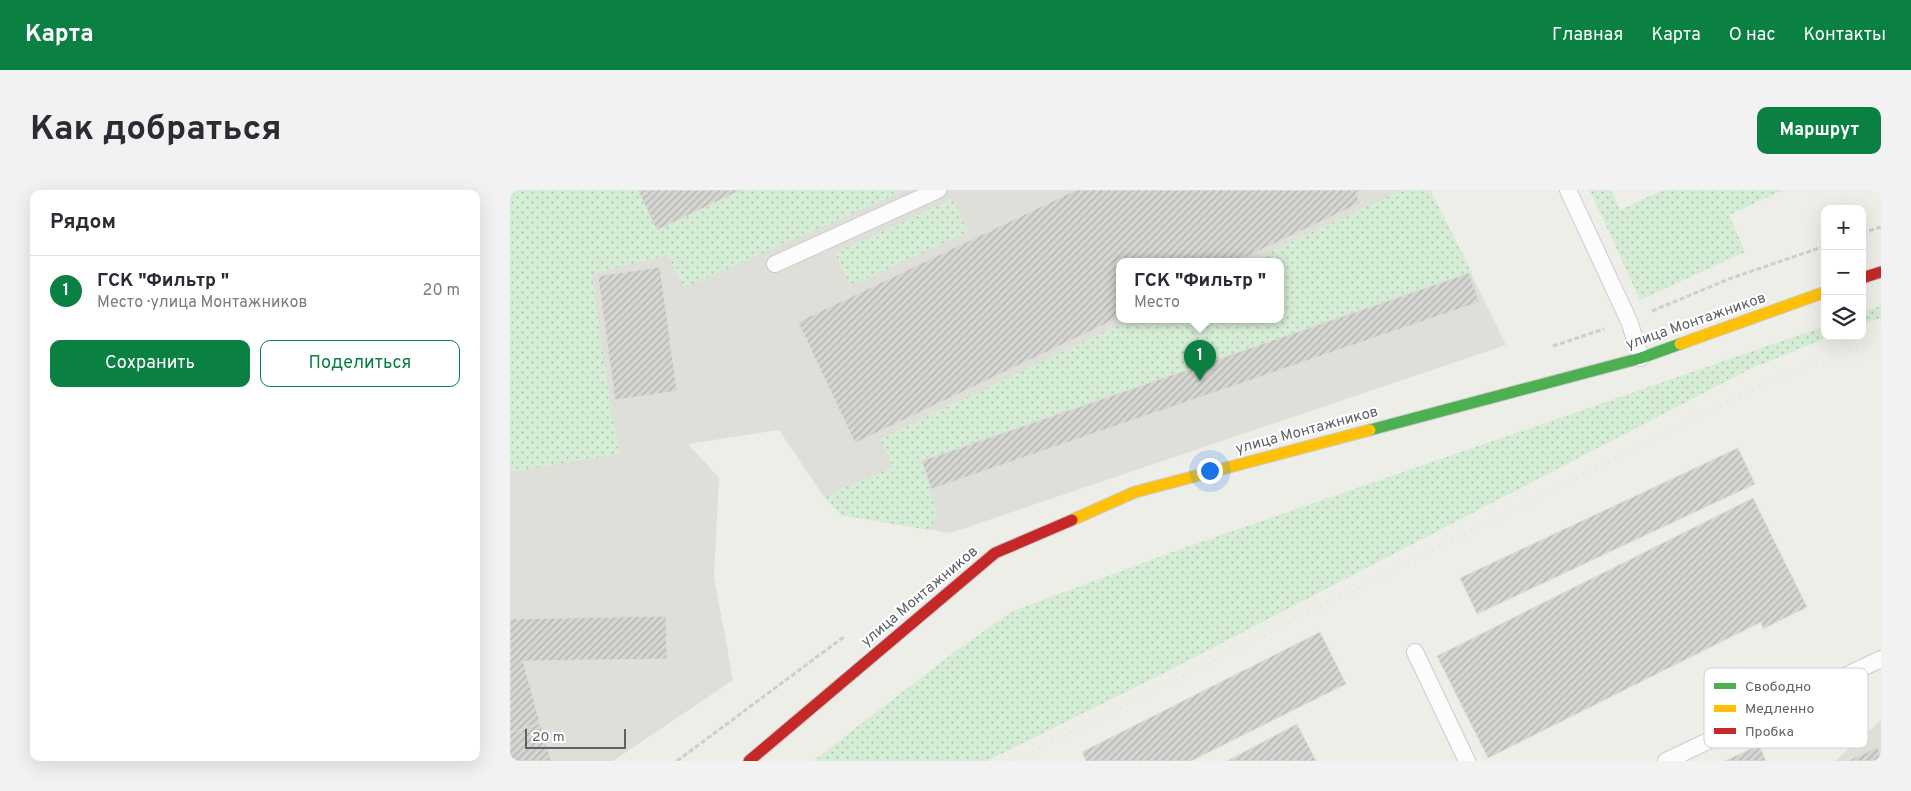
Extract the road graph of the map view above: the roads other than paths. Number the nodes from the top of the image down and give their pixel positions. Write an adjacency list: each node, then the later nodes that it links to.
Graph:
1 (938, 190): 3 (lane)
2 (1568, 190): 7 (lane)
3 (775, 264)
4 (1881, 272): 5 (main road)
5 (1866, 277)
6 (1821, 293): 7 (main road, улица Монтажников)
7 (1641, 358): 12 (main road, улица Монтажников)
8 (1415, 652): 13 (lane)
9 (1881, 659): 10 (lane)
10 (1862, 668)
11 (1704, 743): 14 (lane)
12 (749, 761)
13 (1467, 761)
14 (1666, 761)

